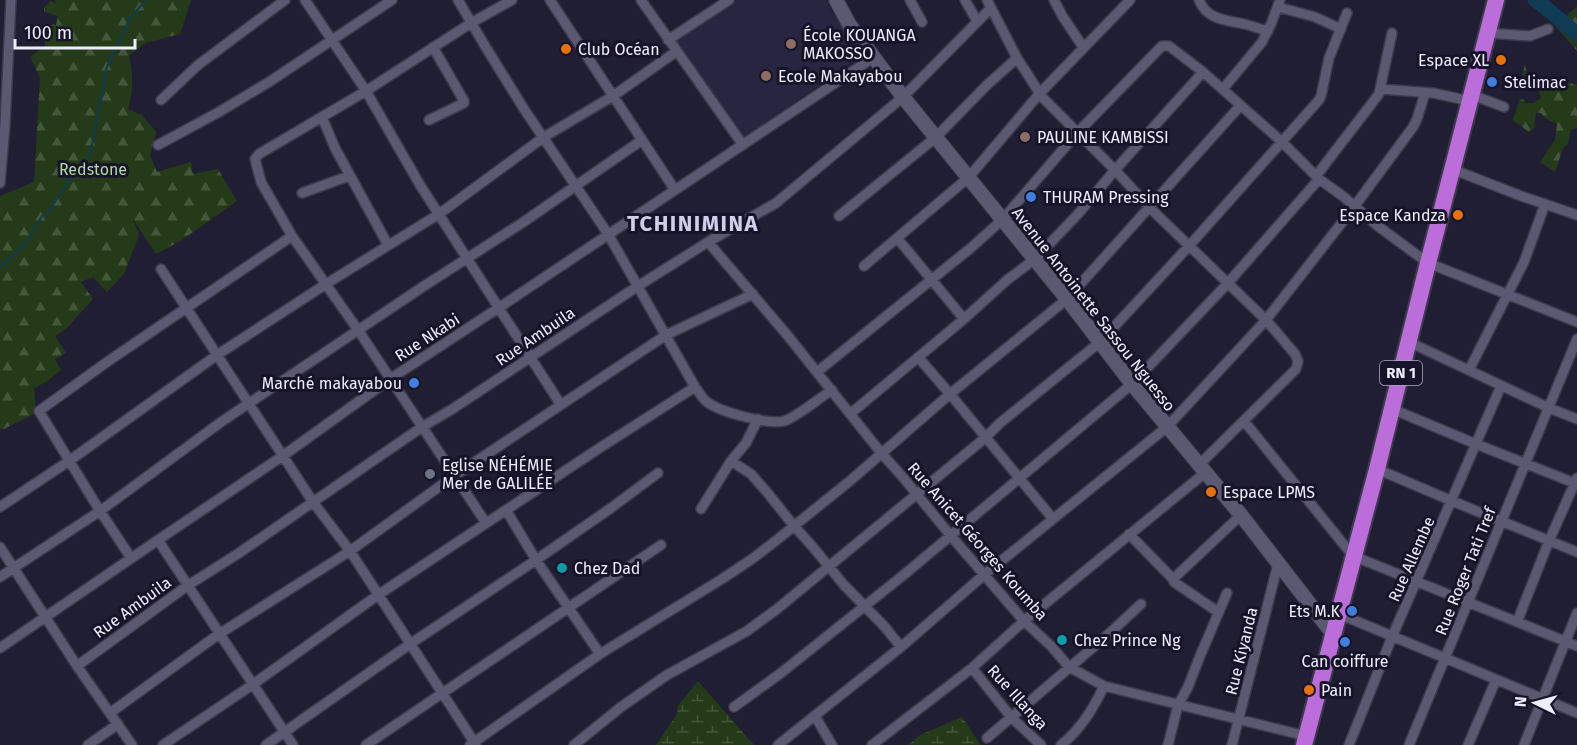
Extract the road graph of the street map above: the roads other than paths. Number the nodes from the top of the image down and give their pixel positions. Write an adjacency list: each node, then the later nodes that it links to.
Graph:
1 (11, 0): 35 (street)
2 (285, 0): 47 (street)
3 (305, 0): 30 (street)
4 (392, 0): 30 (street)
5 (458, 0): 24 (street)
6 (512, 0): 24 (street)
7 (549, 0): 44 (street)
8 (641, 0): 31 (street)
9 (709, 0): 20 (street)
10 (729, 0): 20 (street)
11 (836, 0): 36 (street, Avenue Antoinette Sassou Nguesso)
12 (910, 0): 23 (street)
13 (965, 0): 22 (street)
14 (1054, 0): 33 (street)
15 (1199, 0): 27 (street)
16 (1496, 0): 29 (highway, RN 1)
17 (1126, 1): 33 (street)
18 (1279, 3): 25 (street); 27 (street)
19 (989, 4): 22 (street, Rue Ambuila); 37 (street)
20 (715, 9): 31 (street)
21 (1347, 13): 25 (street)
22 (977, 21): 45 (street, Rue Ambuila)
23 (922, 22)
24 (471, 23): 32 (street); 53 (street)
25 (1341, 29): 56 (street)
26 (1548, 29): 29 (street)
27 (1268, 31): 39 (street)
28 (1392, 33): 40 (street)
29 (1488, 33): 46 (highway, RN 1)
30 (332, 40): 41 (street); 57 (street)
31 (668, 40): 34 (street)
32 (433, 47): 41 (street); 51 (street)
33 (1083, 47): 42 (street)
34 (677, 51): 44 (street); 58 (street)
35 (4, 53): 64 (street)
36 (874, 57): 45 (street, Avenue Antoinette Sassou Nguesso); 58 (street, Rue Nkabi)
37 (1017, 58): 42 (street); 54 (street)
38 (1203, 72): 39 (street); 52 (street); 60 (street)
39 (1222, 89): 48 (street)
40 (1380, 89): 43 (street); 63 (street)
41 (366, 91): 50 (street); 71 (street)
42 (1040, 93): 52 (street); 62 (street)
43 (1425, 93): 46 (street); 69 (street)
44 (613, 96): 53 (street); 55 (street)
45 (903, 97): 54 (street, Avenue Antoinette Sassou Nguesso); 78 (street, Rue Ambuila)
46 (1471, 98): 49 (street); 59 (highway, RN 1)
47 (161, 100)
48 (1240, 106): 56 (street); 70 (street)
49 (1504, 107)
50 (322, 117): 61 (street); 76 (street)
51 (429, 120)
52 (1078, 132): 60 (street); 74 (street)
53 (544, 137): 65 (street); 71 (street)
54 (935, 138): 62 (street, Avenue Antoinette Sassou Nguesso); 73 (street)
55 (642, 140): 65 (street); 66 (street)
56 (1281, 141): 63 (street); 80 (street)
57 (158, 145)
58 (742, 145): 66 (street, Rue Nkabi)
59 (1452, 169): 68 (street); 83 (highway, RN 1)
60 (1115, 170): 70 (street); 82 (street)
61 (350, 176): 67 (street); 79 (street)
62 (969, 177): 74 (street, Avenue Antoinette Sassou Nguesso); 77 (street)
63 (1318, 177): 69 (street); 87 (street)
64 (0, 183)
65 (576, 186): 75 (street); 81 (street)
66 (675, 189): 75 (street, Rue Nkabi)
67 (302, 193)
68 (1545, 204): 72 (street); 91 (street)
69 (1354, 207): 83 (street); 96 (street)
70 (1150, 208): 80 (street); 92 (street)
71 (439, 214): 79 (street); 81 (street)
72 (1577, 214)
73 (839, 216)
74 (1003, 219): 82 (street, Avenue Antoinette Sassou Nguesso); 86 (street)
75 (608, 234): 89 (street); 93 (street, Rue Nkabi)
76 (292, 236): 88 (street); 94 (street)
77 (898, 238): 84 (street); 86 (street)
78 (708, 242): 89 (street, Rue Ambuila); 90 (street, Rue Anicet Géorges Koumba)
79 (388, 245): 88 (street)
80 (1189, 246): 87 (street); 101 (street)
81 (467, 259): 93 (street); 98 (street)
82 (1035, 259): 92 (street, Avenue Antoinette Sassou Nguesso); 95 (street)
83 (1428, 263): 91 (street); 102 (highway, RN 1)
84 (864, 266)
85 (160, 269): 94 (street)
86 (933, 279): 95 (street); 107 (street)
87 (1228, 283): 96 (street); 109 (street)
88 (326, 284): 98 (street); 103 (street)
89 (638, 286): 99 (street); 104 (street, Rue Ambuila)
90 (753, 294): 99 (street); 107 (street, Rue Anicet Géorges Koumba)
91 (1508, 294): 97 (street); 106 (street)
92 (1067, 298): 101 (street, Avenue Antoinette Sassou Nguesso); 113 (street)
93 (500, 308): 104 (street); 108 (street, Rue Nkabi)
94 (186, 309): 103 (street); 128 (street)
95 (964, 319): 105 (street)
96 (1266, 320): 121 (street); 123 (street)
97 (1577, 322)
98 (358, 330): 108 (street); 114 (street)
99 (666, 335): 111 (street); 115 (street)
100 (1577, 339): 116 (street, Rue Roger Tati Tref)
101 (1100, 342): 109 (street, Avenue Antoinette Sassou Nguesso); 124 (street)
102 (1409, 342): 106 (street); 117 (highway, RN 1)
103 (217, 355): 114 (street); 128 (street)
104 (531, 356): 115 (street); 122 (street, Rue Ambuila)
105 (918, 357): 113 (street); 118 (street)
106 (1469, 370): 110 (street)
107 (817, 372): 112 (street, Rue Anicet Géorges Koumba)
108 (390, 379): 122 (street); 127 (street, Rue Nkabi)
109 (1132, 384): 123 (street, Avenue Antoinette Sassou Nguesso); 135 (street)
110 (1501, 386): 116 (street); 125 (street, Rue Allembe)
111 (695, 387): 119 (street); 142 (street)
112 (832, 390): 118 (street, Rue Anicet Géorges Koumba); 119 (street)
113 (950, 394): 124 (street); 126 (street)
114 (250, 404): 127 (street); 143 (street)
115 (561, 405): 134 (street)
116 (1549, 408): 120 (street); 130 (street, Rue Roger Tati Tref)
117 (1392, 409): 125 (street); 132 (highway, RN 1)
118 (850, 414): 126 (street, Rue Anicet Géorges Koumba)
119 (758, 419): 129 (street)
120 (1577, 419)
121 (1244, 421): 131 (street); 157 (street)
122 (422, 427): 134 (street); 139 (street, Rue Ambuila)
123 (1167, 427): 131 (street, Avenue Antoinette Sassou Nguesso); 145 (street)
124 (985, 438): 135 (street); 137 (street)
125 (1476, 444): 130 (street); 138 (street, Rue Allembe)
126 (882, 454): 137 (street, Rue Anicet Géorges Koumba); 148 (street)
127 (284, 455): 139 (street); 151 (street, Rue Nkabi)
128 (69, 460): 140 (street); 143 (street)
129 (731, 461): 141 (street); 148 (street)
130 (1526, 463): 136 (street); 146 (street, Rue Roger Tati Tref)
131 (1202, 468): 144 (street, Avenue Antoinette Sassou Nguesso); 149 (street)
132 (1377, 468): 138 (street); 157 (highway, RN 1)
133 (658, 473): 159 (street)
134 (454, 476): 147 (street); 155 (street)
135 (1020, 479): 145 (street); 150 (street)
136 (1576, 482): 152 (street)
137 (917, 494): 150 (street, Rue Anicet Géorges Koumba); 161 (street)
138 (1452, 501): 146 (street); 166 (street, Rue Allembe)
139 (314, 502): 155 (street); 167 (street, Rue Ambuila)
140 (0, 507)
141 (701, 509)
142 (506, 510): 147 (street); 159 (street)
143 (100, 511): 158 (street); 162 (street)
144 (1241, 515): 160 (street, Avenue Antoinette Sassou Nguesso); 165 (street)
145 (1053, 519): 163 (street)
146 (1502, 521): 152 (street); 170 (street, Rue Roger Tati Tref)
147 (486, 523): 169 (street)
148 (794, 526): 161 (street); 188 (street)
149 (1129, 534): 165 (street); 178 (street)
150 (951, 536): 163 (street, Rue Anicet Géorges Koumba); 172 (street)
151 (158, 540): 158 (street, Rue Nkabi); 167 (street)
152 (1549, 541): 156 (street); 179 (street)
153 (661, 545): 173 (street)
154 (0, 547): 162 (street)
155 (350, 551): 169 (street); 180 (street)
156 (1577, 552)
157 (1353, 556): 166 (street); 176 (highway, RN 1)
158 (131, 558): 177 (street, Rue Nkabi)
159 (537, 560): 173 (street); 184 (street)
160 (1278, 564): 181 (street, Avenue Antoinette Sassou Nguesso); 204 (street, Rue Kiyanda)
161 (829, 566): 172 (street); 216 (street)
162 (13, 568): 164 (street); 177 (street)
163 (985, 574): 178 (street, Rue Anicet Géorges Koumba); 186 (street)
164 (0, 577)
165 (1173, 579): 174 (street)
166 (1418, 581): 170 (street); 182 (street, Rue Allembe)
167 (187, 586): 180 (street); 190 (street, Rue Ambuila)
168 (1227, 593): 174 (street)
169 (378, 595): 184 (street); 194 (street)
170 (1468, 603): 179 (street); 189 (street, Rue Roger Tati Tref)
171 (1141, 604): 191 (street)
172 (865, 606): 186 (street); 199 (street)
173 (569, 607): 188 (street); 196 (street)
174 (1218, 612): 198 (street)
175 (1577, 613): 183 (street)
176 (1339, 614): 181 (highway, RN 1); 182 (street)
177 (44, 617): 187 (street, Rue Nkabi); 190 (street)
178 (1024, 621): 191 (street, Rue Anicet Géorges Koumba); 192 (street)
179 (1517, 622): 183 (street)
180 (219, 634): 194 (street); 201 (street)
181 (1333, 634): 208 (highway, RN 1)
182 (1392, 637): 189 (street); 224 (street, Rue Allembe)
183 (1566, 642): 185 (street); 197 (street)
184 (410, 644): 196 (street); 206 (street)
185 (1577, 646)
186 (901, 647): 202 (street)
187 (0, 648)
188 (600, 654): 209 (street)
189 (1446, 659): 193 (street); 225 (street, Rue Roger Tati Tref)
190 (77, 666): 201 (street)
191 (1069, 667): 195 (street, Rue Anicet Géorges Koumba); 203 (street)
192 (972, 668): 203 (street, Rue Illanga); 219 (street)
193 (1496, 680): 197 (street); 226 (street)
194 (252, 685): 206 (street); 212 (street)
195 (1104, 686): 198 (street, Rue Anicet Géorges Koumba); 221 (street)
196 (442, 694): 209 (street); 215 (street)
197 (1543, 699): 200 (street); 227 (street)
198 (1178, 705): 204 (street, Rue Anicet Géorges Koumba); 222 (street)
199 (734, 706)
200 (1577, 713)
201 (110, 714): 205 (street)
202 (815, 716): 217 (street); 218 (street)
203 (1011, 717): 207 (street); 220 (street, Rue Illanga)
204 (1239, 720): 208 (street, Rue Anicet Géorges Koumba); 223 (street, Rue Kiyanda)
205 (118, 724): 210 (street); 211 (street)
206 (285, 732): 213 (street); 214 (street)
207 (987, 738)
208 (1305, 740)
209 (473, 744)
210 (88, 745)
211 (132, 745)
212 (163, 745)
213 (266, 745)
214 (293, 745)
215 (366, 745)
216 (574, 745)
217 (778, 745)
218 (832, 745)
219 (872, 745)
220 (1041, 745)
221 (1061, 745)
222 (1168, 745)
223 (1232, 745)
224 (1349, 745)
225 (1409, 745)
226 (1468, 745)
227 (1524, 745)

